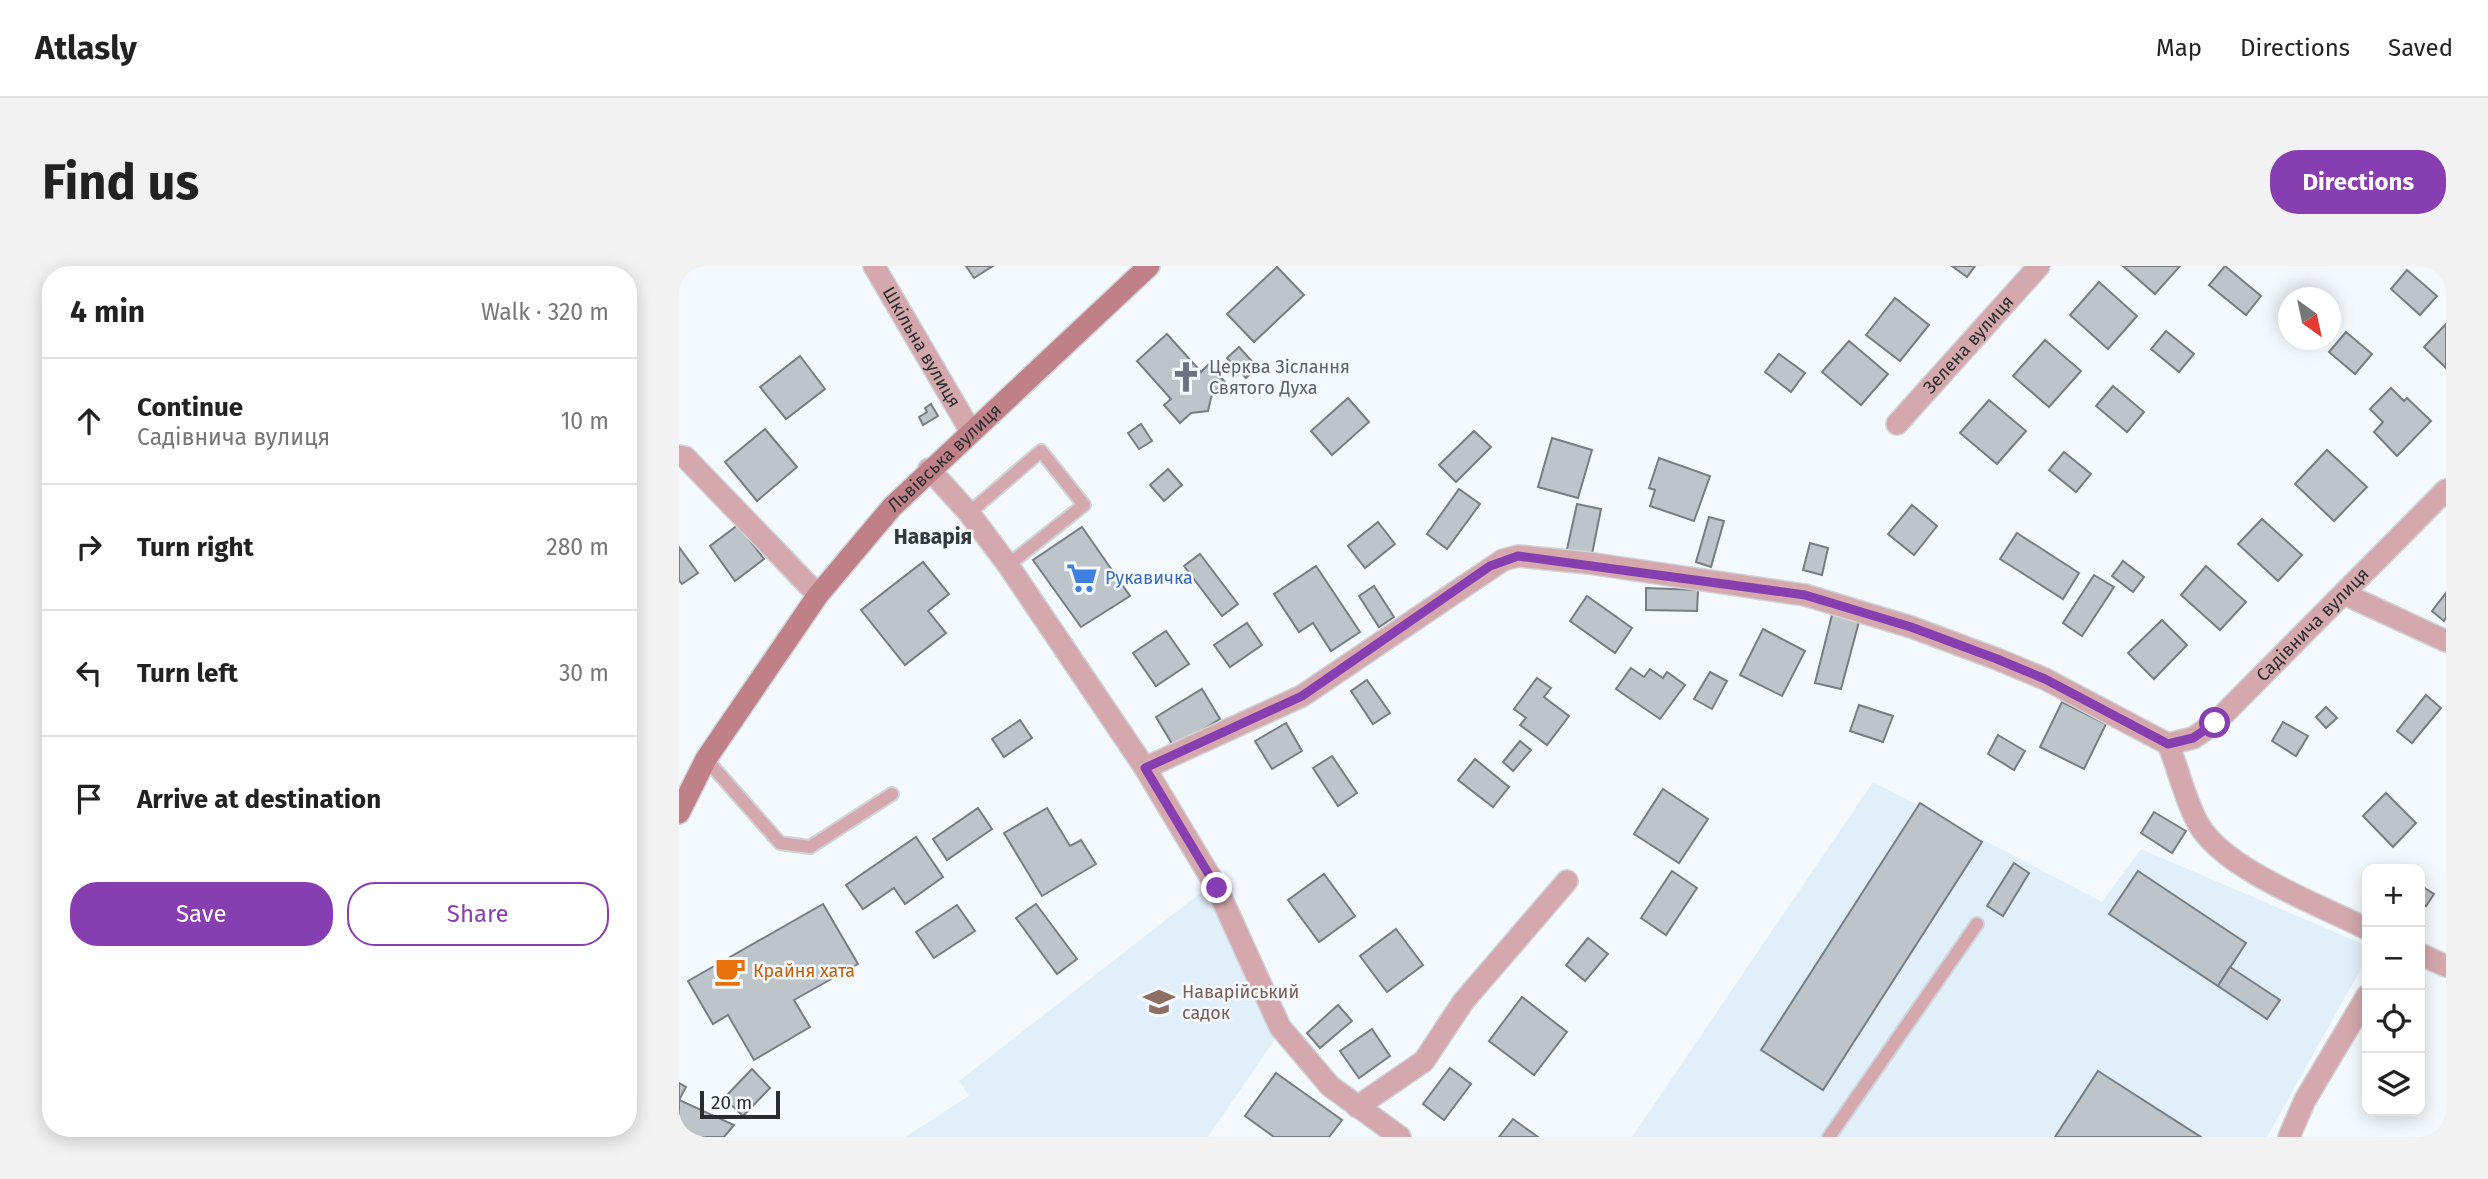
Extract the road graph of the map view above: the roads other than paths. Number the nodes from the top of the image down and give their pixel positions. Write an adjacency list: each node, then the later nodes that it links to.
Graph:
1 (874, 266): 5 (street, Шкільна вулиця)
2 (1149, 266): 5 (main road, Львівська вулиця)
3 (2039, 266): 4 (street, Зелена вулиця)
4 (1897, 424)
5 (970, 430): 7 (main road, Львівська вулиця)
6 (679, 456): 12 (street)
7 (929, 469): 9 (street); 12 (main road, Львівська вулиця)
8 (2446, 490): 11 (street, Садівнича вулиця)
9 (969, 513): 10 (street); 10 (lane)
10 (1008, 565): 16 (street)
11 (2344, 594): 13 (street); 14 (street, Садівнича вулиця)
12 (818, 595): 15 (main road, Львівська вулиця)
13 (2446, 641)
14 (2168, 744): 16 (street); 21 (street)
15 (706, 759): 17 (lane); 18 (main road, Львівська вулиця)
16 (1145, 768): 25 (street)
17 (893, 794)
18 (679, 813)
19 (1567, 881): 25 (street)
20 (1977, 924): 27 (lane)
21 (2363, 927)
22 (2425, 956): 23 (street)
23 (2446, 966)
24 (2362, 1004): 28 (street)
25 (1357, 1107): 26 (street)
26 (1400, 1137)
27 (1829, 1137)
28 (2289, 1137)

